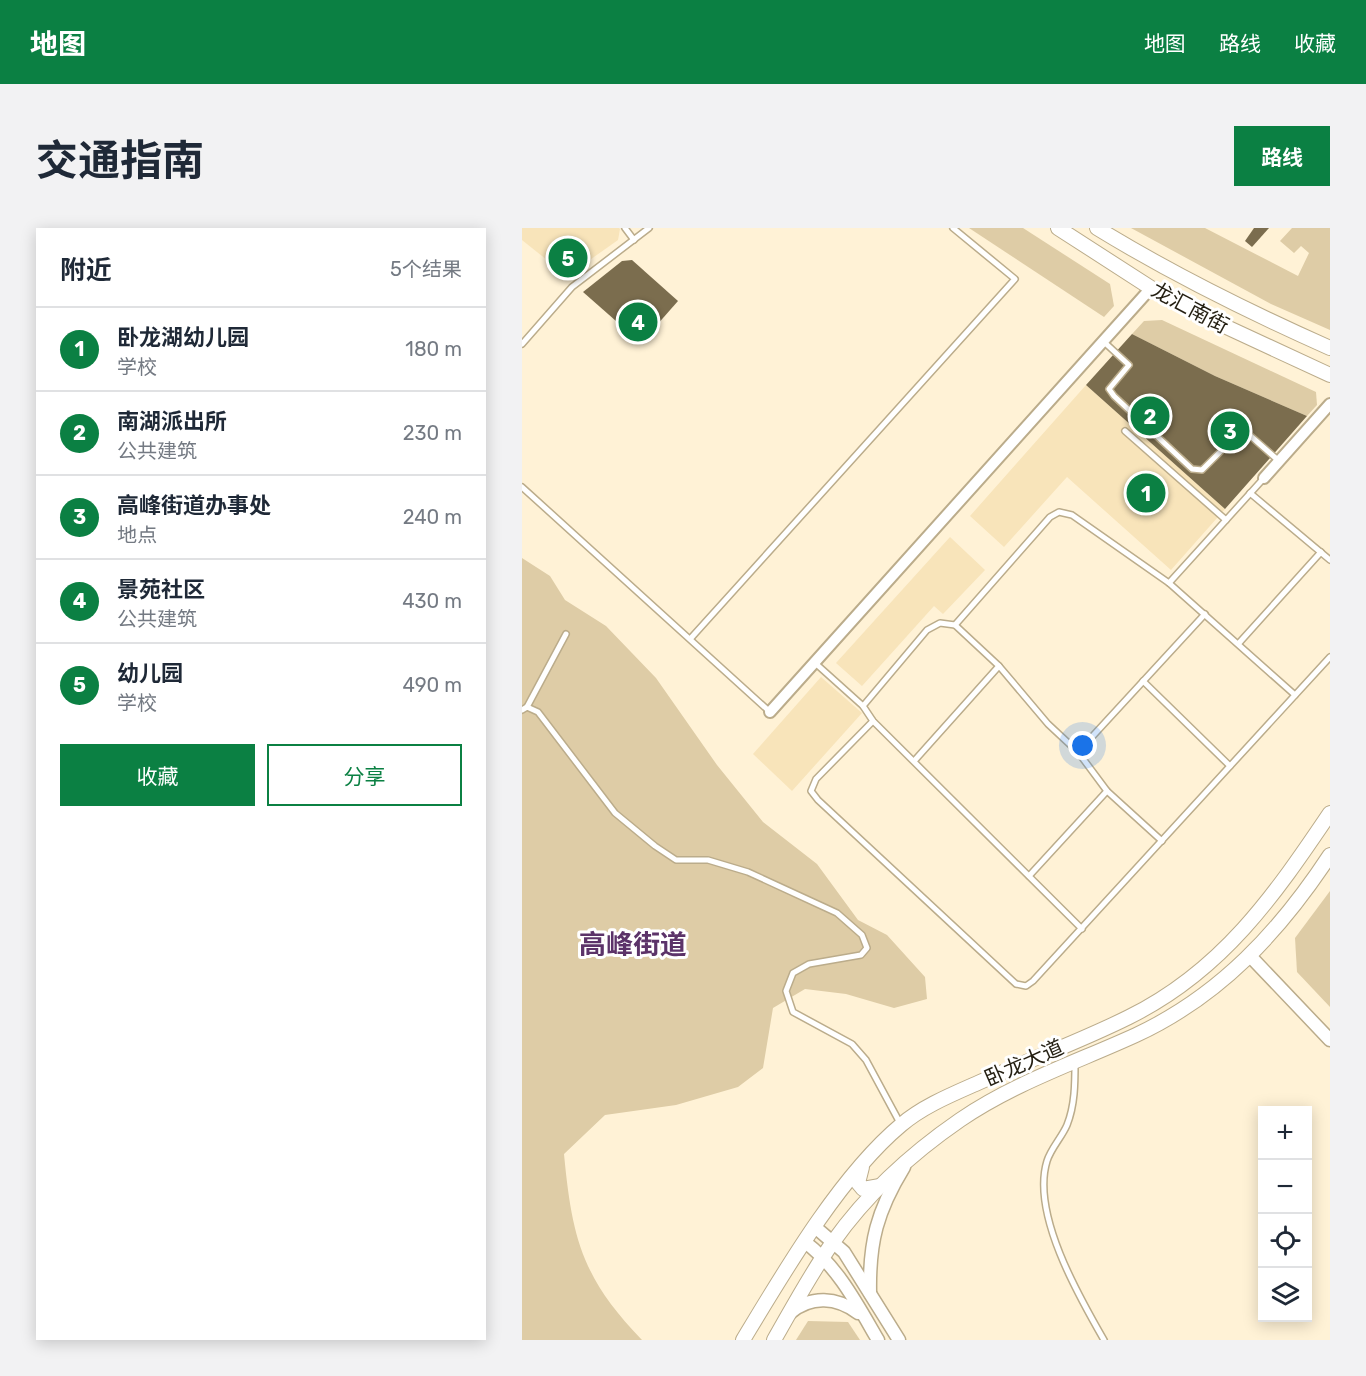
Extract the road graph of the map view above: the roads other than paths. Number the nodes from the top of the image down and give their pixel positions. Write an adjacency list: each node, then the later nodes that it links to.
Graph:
1 (625, 228): 6 (lane)
2 (649, 228): 6 (lane)
3 (953, 228): 25 (lane)
4 (1058, 228): 7 (main road, 龙汇南街)
5 (1097, 228): 10 (main road, 龙汇南街)
6 (634, 240): 9 (lane)
7 (1150, 288): 8 (street); 11 (main road, 龙汇南街)
8 (1103, 341): 14 (lane); 28 (street)
9 (522, 344)
10 (1330, 348)
11 (1330, 375)
12 (1330, 404): 14 (street)
13 (1125, 430): 18 (lane)
14 (1279, 461): 15 (street)
15 (1264, 477): 17 (lane)
16 (522, 487): 25 (lane)
17 (1250, 493): 18 (lane); 19 (lane)
18 (1226, 520): 21 (lane)
19 (1321, 552): 20 (lane); 26 (lane)
20 (1330, 560)
21 (1169, 583): 22 (lane); 23 (lane)
22 (1204, 614): 26 (lane); 30 (lane)
23 (955, 625): 29 (lane); 32 (lane)
24 (566, 634): 33 (lane)
25 (691, 638): 34 (lane)
26 (1239, 643): 31 (lane)
27 (1330, 657): 31 (lane)
28 (814, 662): 32 (lane); 34 (street)
29 (999, 666): 36 (lane); 37 (lane)
30 (1143, 681): 36 (lane); 38 (lane)
31 (1295, 695): 38 (lane)
32 (862, 706): 35 (lane)
33 (525, 709): 48 (lane)
34 (770, 712)
35 (873, 721): 37 (lane); 44 (lane)
36 (1078, 752): 39 (lane)
37 (915, 760): 43 (lane)
38 (1230, 766): 41 (lane)
39 (1107, 791): 41 (lane); 43 (lane)
40 (1330, 813): 48 (main road, 卧龙大道)
41 (1162, 841): 44 (lane)
42 (1330, 855): 45 (main road, 卧龙大道)
43 (1029, 876): 44 (lane)
44 (1082, 929)
45 (1251, 957): 46 (street); 47 (main road, 卧龙大道)
46 (1330, 1040)
47 (1075, 1061): 49 (main road, 卧龙大道); 64 (lane)
48 (901, 1125): 50 (main road, 卧龙大道)
49 (909, 1160): 51 (main road, 卧龙大道); 56 (street)
50 (863, 1165): 51 (main road); 52 (main road, 卧龙大道)
51 (880, 1186): 53 (main road, 卧龙大道)
52 (815, 1227): 53 (street); 54 (main road, 卧龙大道)
53 (833, 1241): 55 (main road, 卧龙大道); 56 (street)
54 (805, 1242): 55 (street); 57 (main road, 卧龙大道)
55 (823, 1256): 58 (main road, 卧龙大道); 59 (street)
56 (870, 1293): 63 (street)
57 (769, 1296): 58 (main road); 60 (main road, 卧龙大道)
58 (791, 1311): 59 (street); 61 (main road, 卧龙大道)
59 (865, 1318): 62 (street)
60 (743, 1340)
61 (774, 1340)
62 (878, 1340)
63 (899, 1340)
64 (1104, 1340)

